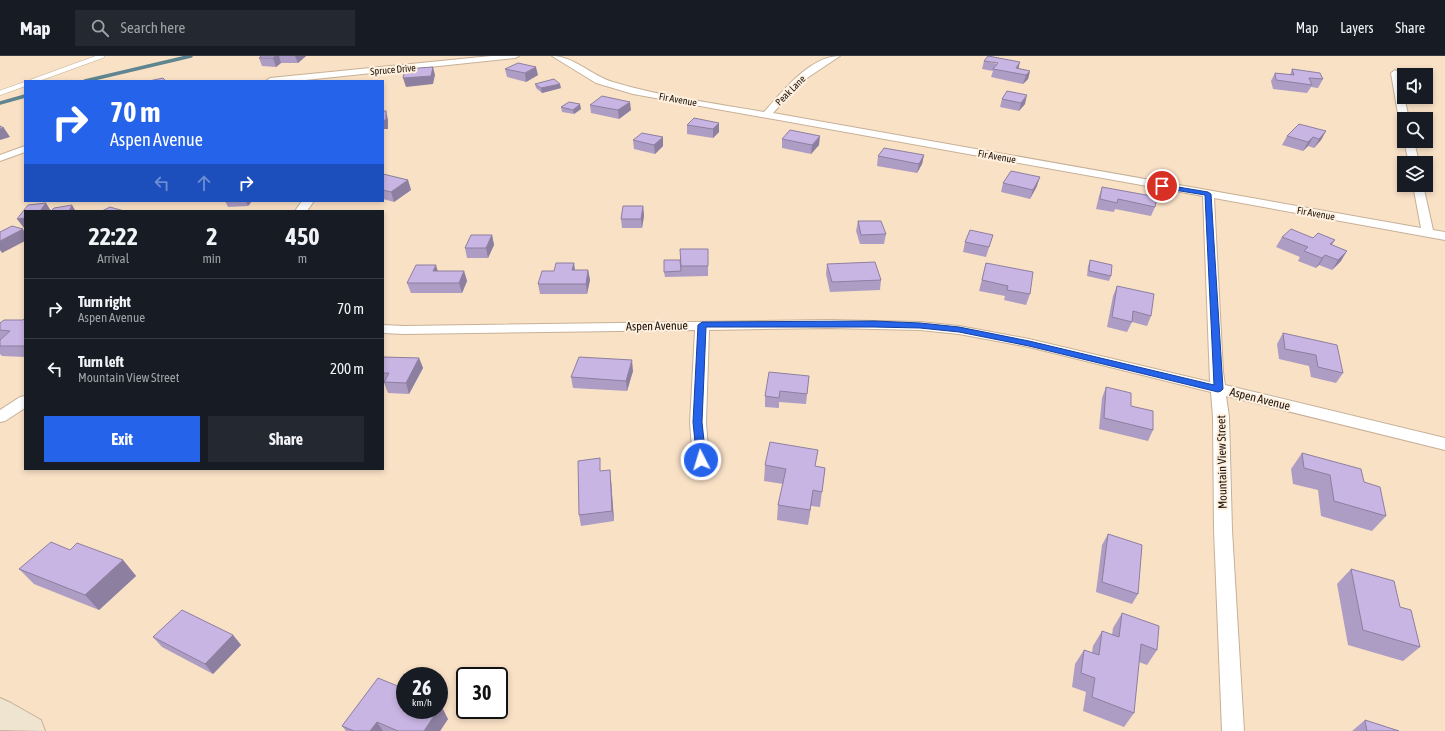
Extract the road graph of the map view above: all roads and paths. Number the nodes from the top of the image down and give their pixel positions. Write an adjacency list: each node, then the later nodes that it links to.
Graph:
1 (102, 56): 7 (lane)
2 (515, 56): 6 (street, Spruce Drive)
3 (556, 56): 12 (street, Fir Avenue)
4 (836, 56): 12 (street, Peak Lane)
5 (1395, 73): 11 (street)
6 (336, 78): 8 (street, Spruce Drive)
7 (36, 80)
8 (292, 80)
9 (24, 84): 10 (lane)
10 (0, 93)
11 (1403, 112)
12 (766, 115): 16 (street, Fir Avenue)
13 (24, 149): 14 (street)
14 (0, 158)
15 (1419, 192): 17 (street)
16 (1208, 194): 17 (street, Fir Avenue); 21 (street, Mountain View Street)
17 (1428, 233): 18 (street, Fir Avenue)
18 (1445, 236)
19 (702, 325): 20 (street, Aspen Avenue); 21 (street, Aspen Avenue); 25 (street)
20 (384, 328)
21 (1218, 389): 24 (street, Aspen Avenue); 28 (street, Mountain View Street)
22 (24, 402): 23 (street)
23 (0, 417)
24 (1445, 444)
25 (701, 460)
26 (0, 713): 27 (street)
27 (30, 731)
28 (1233, 731)

